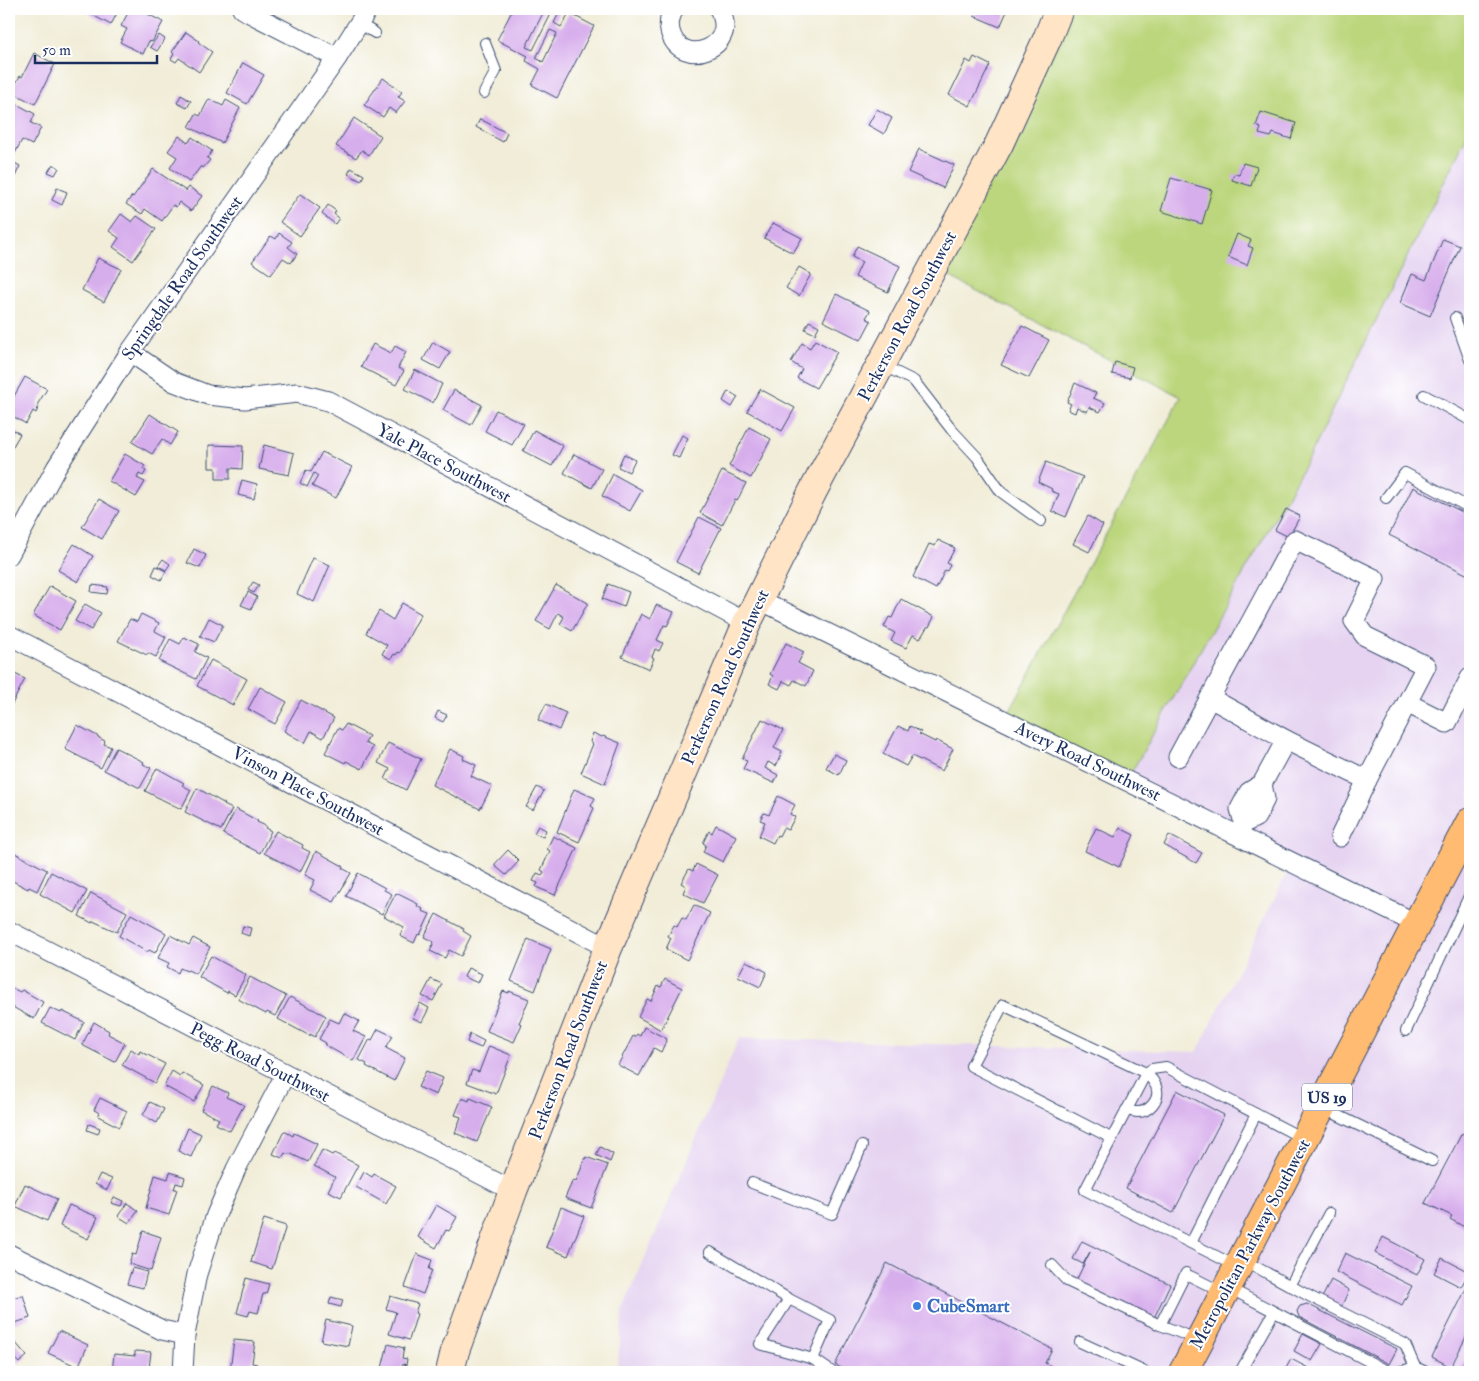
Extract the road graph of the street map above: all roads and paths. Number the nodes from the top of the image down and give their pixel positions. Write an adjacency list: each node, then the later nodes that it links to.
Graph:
1 (242, 9): 8 (street)
2 (674, 9): 3 (street)
3 (719, 9)
4 (1059, 9): 13 (street, Perkerson Road Southwest)
5 (363, 16): 6 (lane); 8 (street, Springdale Road Southwest)
6 (375, 33)
7 (485, 43): 9 (lane)
8 (337, 58): 11 (street, Springdale Road Southwest)
9 (484, 93)
10 (1455, 318): 12 (lane)
11 (130, 352): 19 (street, Springdale Road Southwest); 21 (street, Yale Place Southwest)
12 (1470, 360)
13 (881, 364): 18 (lane); 20 (street, Perkerson Road Southwest)
14 (1424, 395): 15 (lane)
15 (1470, 420)
16 (1386, 498): 17 (lane)
17 (1470, 508)
18 (1041, 520)
19 (9, 555)
20 (758, 599): 21 (street, Perkerson Road Southwest); 30 (street, Avery Road Southwest)
21 (747, 623): 35 (street, Perkerson Road Southwest)
22 (9, 635): 35 (street, Vinson Place Southwest)
23 (1470, 678): 25 (street)
24 (1210, 698): 25 (street); 26 (street); 27 (street)
25 (1406, 703): 28 (street)
26 (1286, 740): 28 (street); 30 (street)
27 (1178, 757)
28 (1367, 780): 31 (street)
29 (1470, 822): 33 (main road, Metropolitan Parkway Southwest / US 19)
30 (1241, 829): 33 (street, Avery Road Southwest)
31 (1340, 837)
32 (1470, 894): 36 (lane)
33 (1417, 924): 39 (main road, Metropolitan Parkway Southwest / US 19)
34 (9, 931): 38 (street, Pegg Road Southwest)
35 (608, 948): 47 (street, Perkerson Road Southwest)
36 (1406, 1031)
37 (1146, 1073): 40 (lane); 40 (lane); 41 (lane); 42 (lane)
38 (285, 1075): 47 (street, Pegg Road Southwest); 58 (street)
39 (1322, 1107): 43 (main road, Metropolitan Parkway Southwest / US 19); 45 (lane)
40 (1126, 1110): 42 (lane)
41 (1256, 1114): 43 (lane); 49 (lane)
42 (1111, 1138): 49 (lane)
43 (1305, 1139): 53 (main road, Metropolitan Parkway Southwest / US 19)
44 (862, 1146): 46 (lane)
45 (1432, 1160)
46 (752, 1183)
47 (513, 1191): 64 (street, Perkerson Road Southwest)
48 (1329, 1212): 54 (lane)
49 (1191, 1243): 53 (lane)
50 (710, 1252): 55 (lane)
51 (9, 1254): 58 (street)
52 (1052, 1265): 57 (lane)
53 (1233, 1277): 54 (lane); 56 (lane); 57 (lane); 59 (main road, Metropolitan Parkway Southwest / US 19)
54 (1290, 1286): 62 (lane)
55 (789, 1298): 61 (lane); 61 (lane)
56 (1274, 1312): 68 (lane); 69 (lane)
57 (1160, 1325): 59 (lane)
58 (185, 1335): 63 (street)
59 (1200, 1340): 67 (main road, Metropolitan Parkway Southwest / US 19)
60 (1080, 1342): 66 (lane)
61 (812, 1359): 65 (lane)
62 (1415, 1367): 70 (lane); 71 (lane)
63 (183, 1372)
64 (450, 1372)
65 (832, 1372)
66 (1145, 1372)
67 (1183, 1372)
68 (1240, 1372)
69 (1389, 1372)
70 (1399, 1372)
71 (1426, 1372)

